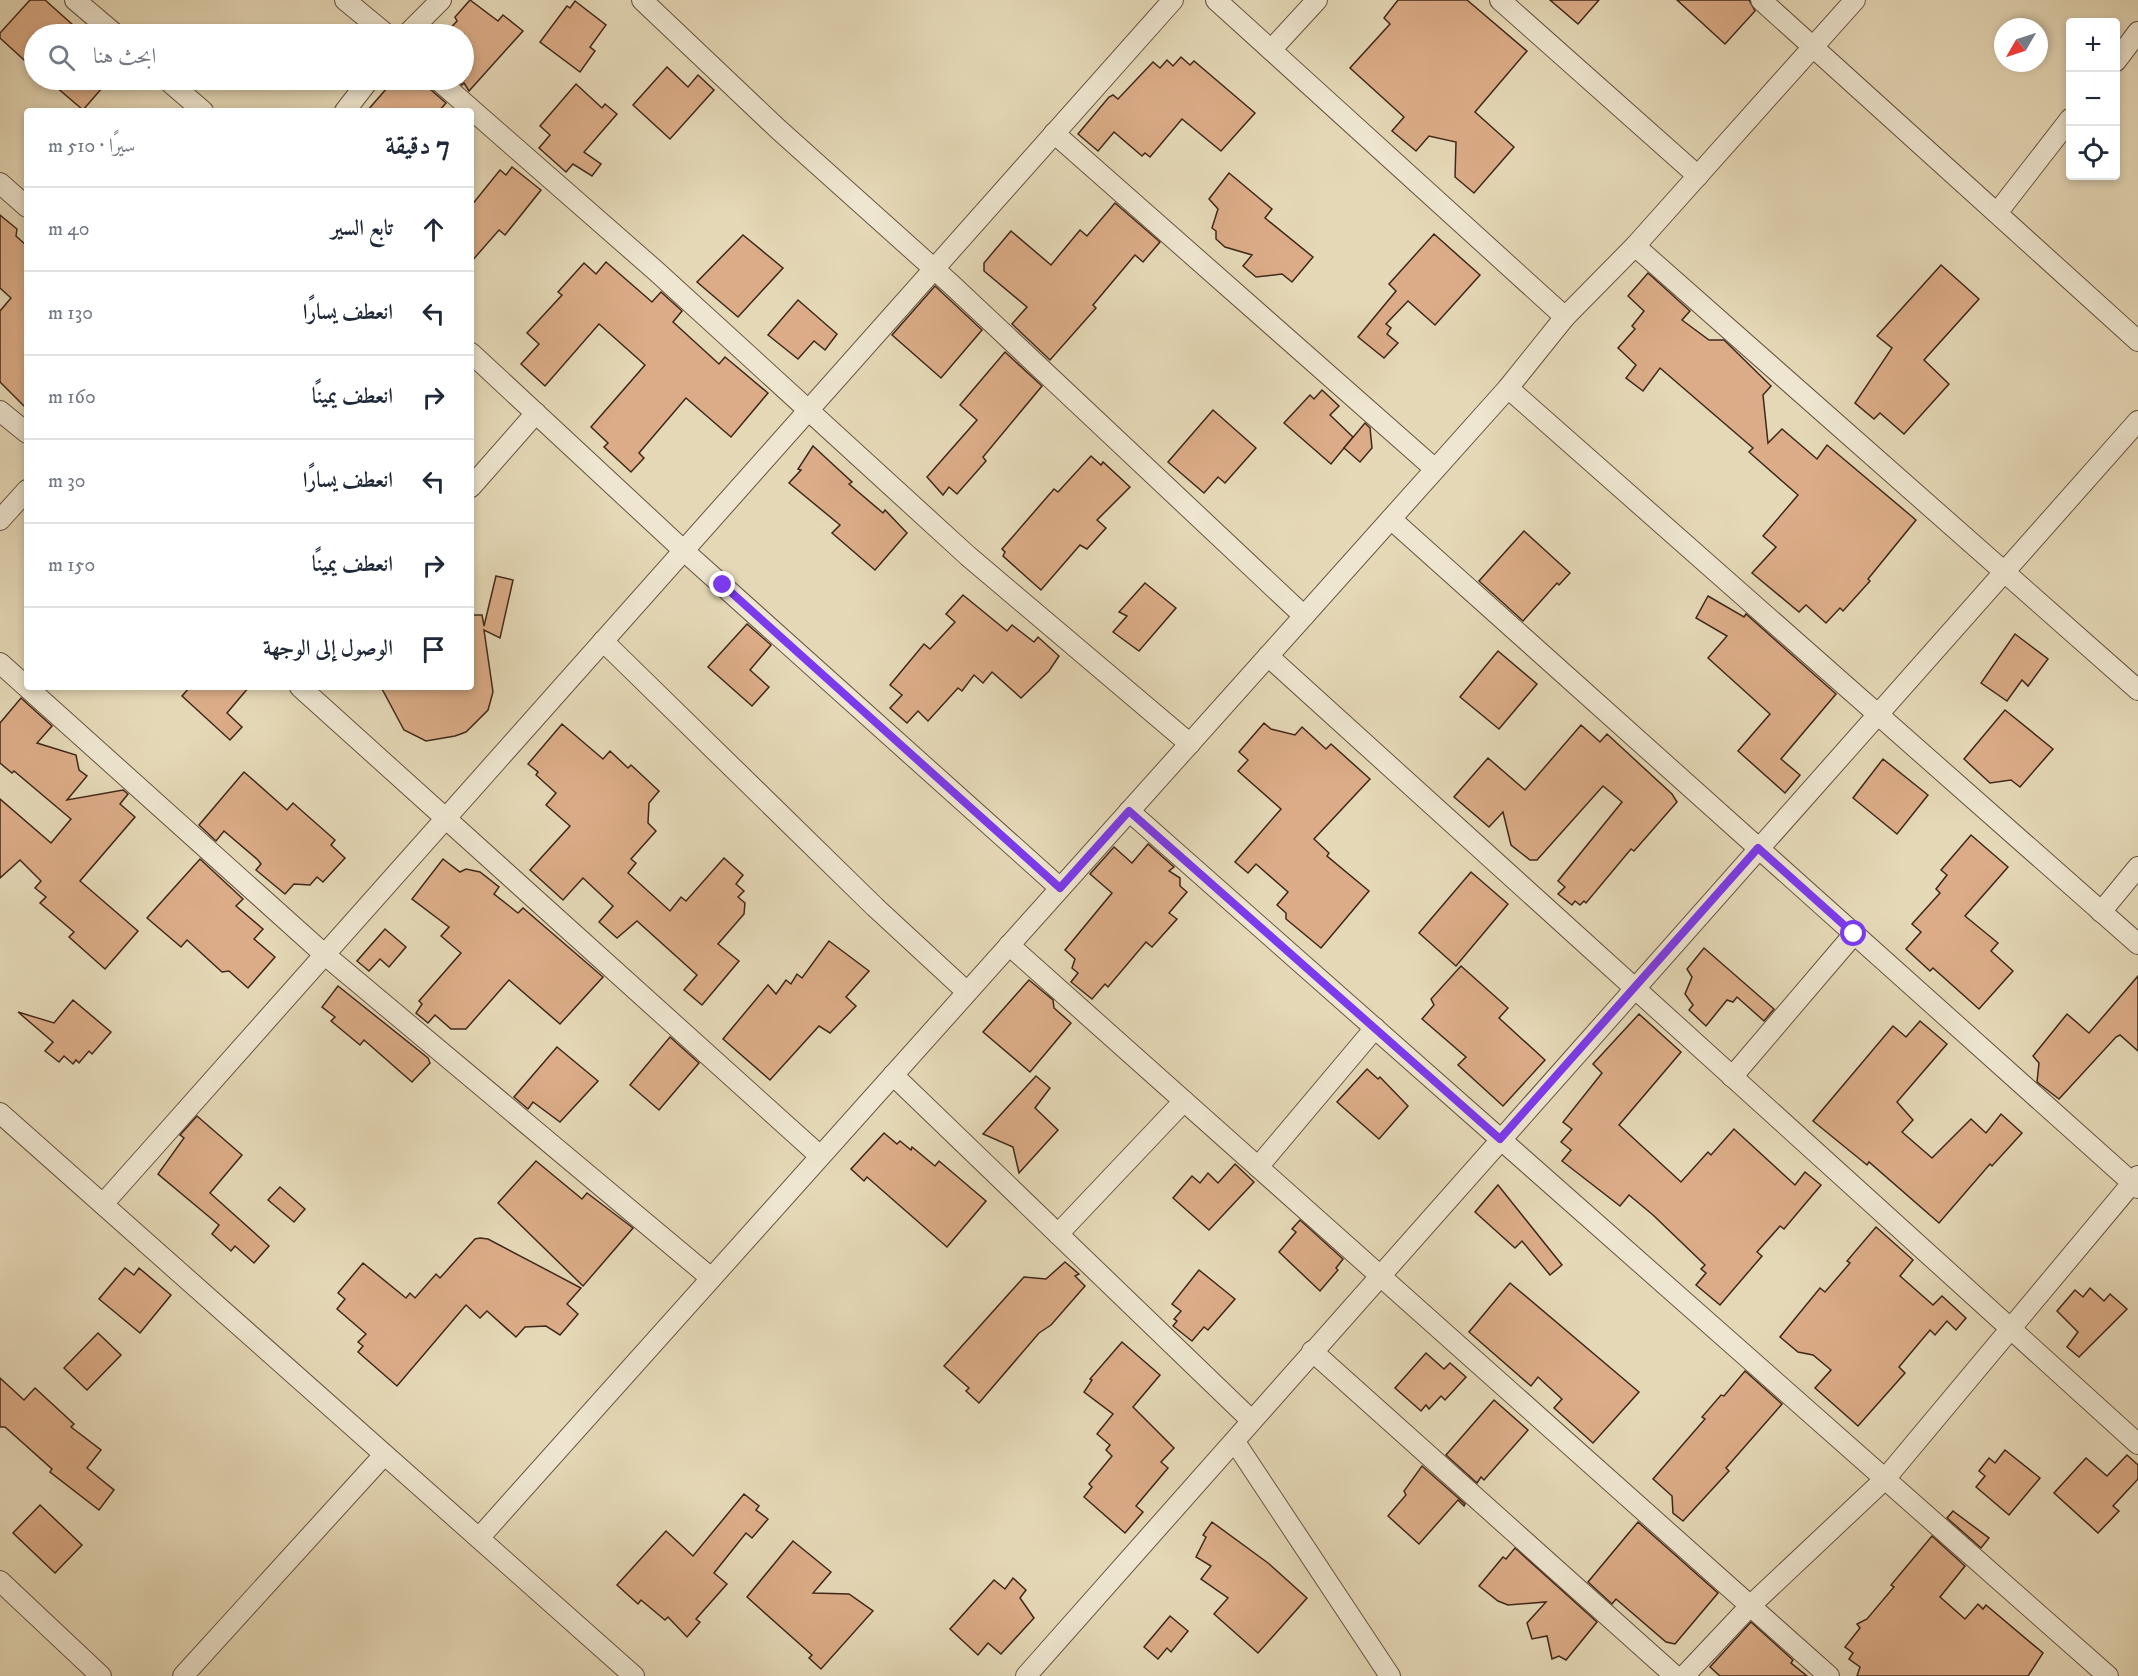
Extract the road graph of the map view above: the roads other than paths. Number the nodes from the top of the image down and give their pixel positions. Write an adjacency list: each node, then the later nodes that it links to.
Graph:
1 (75, 0): 11 (street)
2 (345, 0): 12 (street)
3 (441, 0): 13 (street)
4 (642, 0): 32 (street)
5 (1173, 0): 26 (street)
6 (1216, 0): 16 (street)
7 (1317, 0): 16 (street)
8 (1500, 0): 27 (street)
9 (1761, 0): 15 (street)
10 (1855, 0): 15 (street)
11 (103, 24)
12 (374, 24)
13 (418, 24)
14 (2138, 32): 17 (street)
15 (1814, 47): 27 (street); 30 (street)
16 (1271, 50): 33 (street)
17 (2120, 55)
18 (179, 90): 21 (street)
19 (361, 90): 22 (street)
20 (449, 90): 23 (street)
21 (200, 108)
22 (347, 108)
23 (470, 108)
24 (474, 112): 37 (street)
25 (2066, 124): 30 (street)
26 (1054, 133): 32 (street); 42 (street)
27 (1698, 176): 31 (street)
28 (0, 183): 29 (street)
29 (24, 204)
30 (1997, 213): 34 (street)
31 (1635, 246): 33 (street); 48 (street)
32 (933, 268): 37 (street); 49 (street)
33 (1565, 317): 36 (street)
34 (2138, 341)
35 (474, 356): 39 (street)
36 (1508, 388): 42 (street); 57 (street)
37 (808, 409): 47 (street); 58 (street)
38 (0, 411): 41 (street)
39 (536, 413): 43 (street); 47 (street)
40 (2138, 421): 48 (street)
41 (24, 431)
42 (1435, 469): 45 (street)
43 (474, 484)
44 (24, 493): 46 (street)
45 (1390, 519): 49 (street); 61 (street)
46 (0, 520)
47 (683, 550): 50 (street); 63 (street)
48 (2003, 571): 56 (street); 57 (street)
49 (1304, 616): 51 (street)
50 (603, 641): 60 (street); 70 (street)
51 (1268, 656): 58 (street); 69 (street)
52 (0, 663): 53 (street)
53 (24, 685)
54 (30, 690): 68 (street)
55 (303, 690): 60 (street)
56 (2138, 690)
57 (1879, 715): 61 (street); 64 (street)
58 (1190, 744): 59 (street)
59 (1129, 811): 63 (street); 71 (street)
60 (446, 818): 68 (street); 77 (street)
61 (1758, 848): 65 (street); 69 (street)
62 (2138, 867): 64 (street)
63 (1060, 888): 67 (street)
64 (2101, 912): 66 (street)
65 (1854, 934): 73 (street); 79 (street)
66 (2138, 944)
67 (1009, 945): 70 (street); 74 (street)
68 (324, 954): 80 (street); 83 (street)
69 (1634, 988): 73 (street); 76 (street)
70 (967, 992): 72 (street)
71 (1375, 1029): 76 (street); 78 (street)
72 (893, 1075): 77 (street); 81 (street)
73 (1732, 1077): 84 (street)
74 (1184, 1101): 78 (street); 81 (street)
75 (0, 1113): 80 (street)
76 (1500, 1139): 82 (street); 90 (street)
77 (820, 1156): 83 (street)
78 (1258, 1167): 82 (street)
79 (2136, 1182): 84 (street)
80 (103, 1204): 89 (street)
81 (1058, 1234): 86 (street)
82 (1378, 1276): 85 (street); 93 (street)
83 (711, 1278): 91 (street)
84 (2010, 1329): 88 (street); 90 (street)
85 (1312, 1351): 86 (street); 99 (street)
86 (1251, 1420): 87 (street)
87 (1235, 1442): 97 (street); 98 (street)
88 (2138, 1444)
89 (384, 1455): 91 (street); 95 (street)
90 (1885, 1479): 93 (street); 102 (street)
91 (479, 1538): 96 (street)
92 (0, 1581): 94 (street)
93 (1750, 1606): 100 (street); 101 (street)
94 (101, 1676)
95 (183, 1676)
96 (634, 1676)
97 (1026, 1676)
98 (1390, 1676)
99 (1676, 1676)
100 (1684, 1676)
101 (1829, 1676)
102 (2108, 1676)

